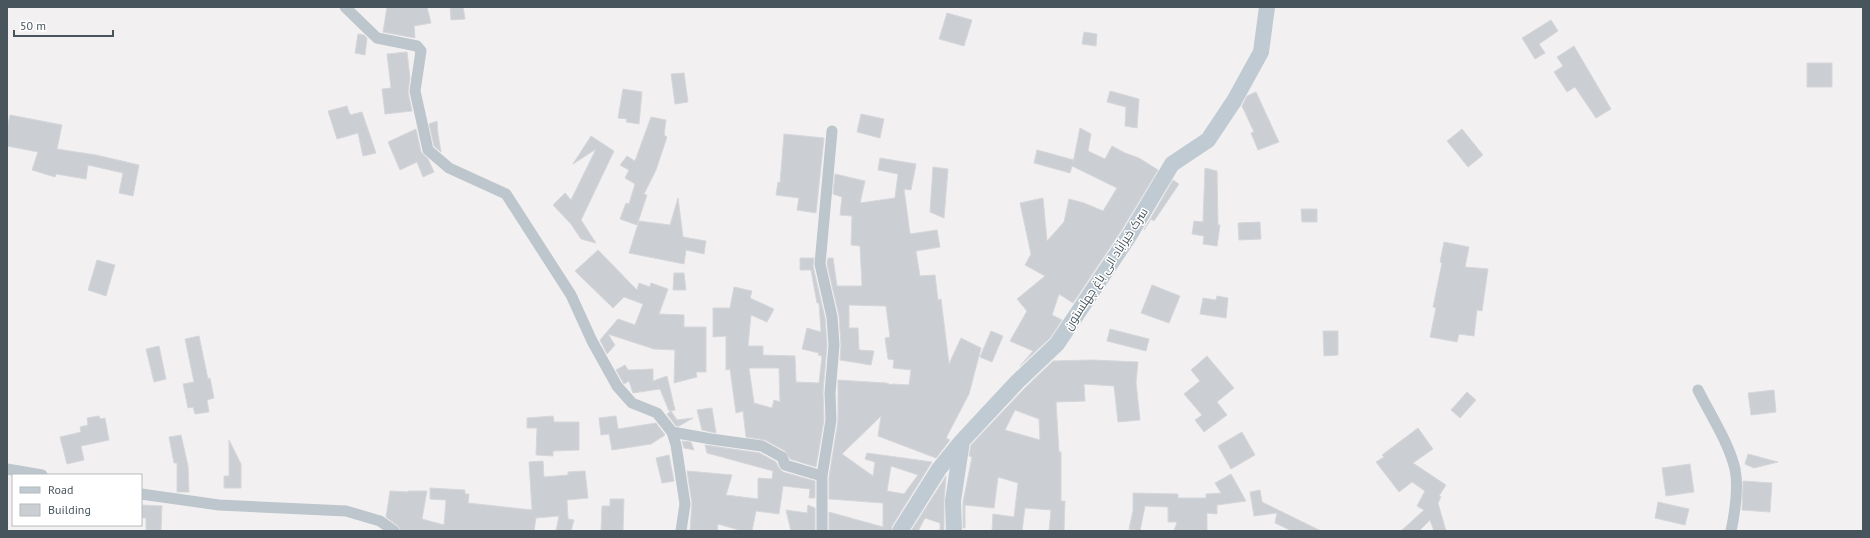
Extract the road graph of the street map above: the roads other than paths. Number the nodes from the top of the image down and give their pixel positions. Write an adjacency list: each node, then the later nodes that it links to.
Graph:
1 (345, 7): 5 (street)
2 (1267, 7): 6 (street, سرک خیرآباد الی باغ چهلستون)
3 (832, 130): 9 (street)
4 (1698, 390): 16 (street)
5 (672, 432): 9 (street); 12 (street)
6 (962, 441): 14 (street, سرک خیرآباد الی باغ چهلستون); 15 (street)
7 (7, 469): 8 (street)
8 (36, 474)
9 (822, 476): 13 (street)
10 (142, 494): 11 (street)
11 (394, 531)
12 (681, 531)
13 (822, 531)
14 (900, 531)
15 (954, 531)
16 (1731, 531)

